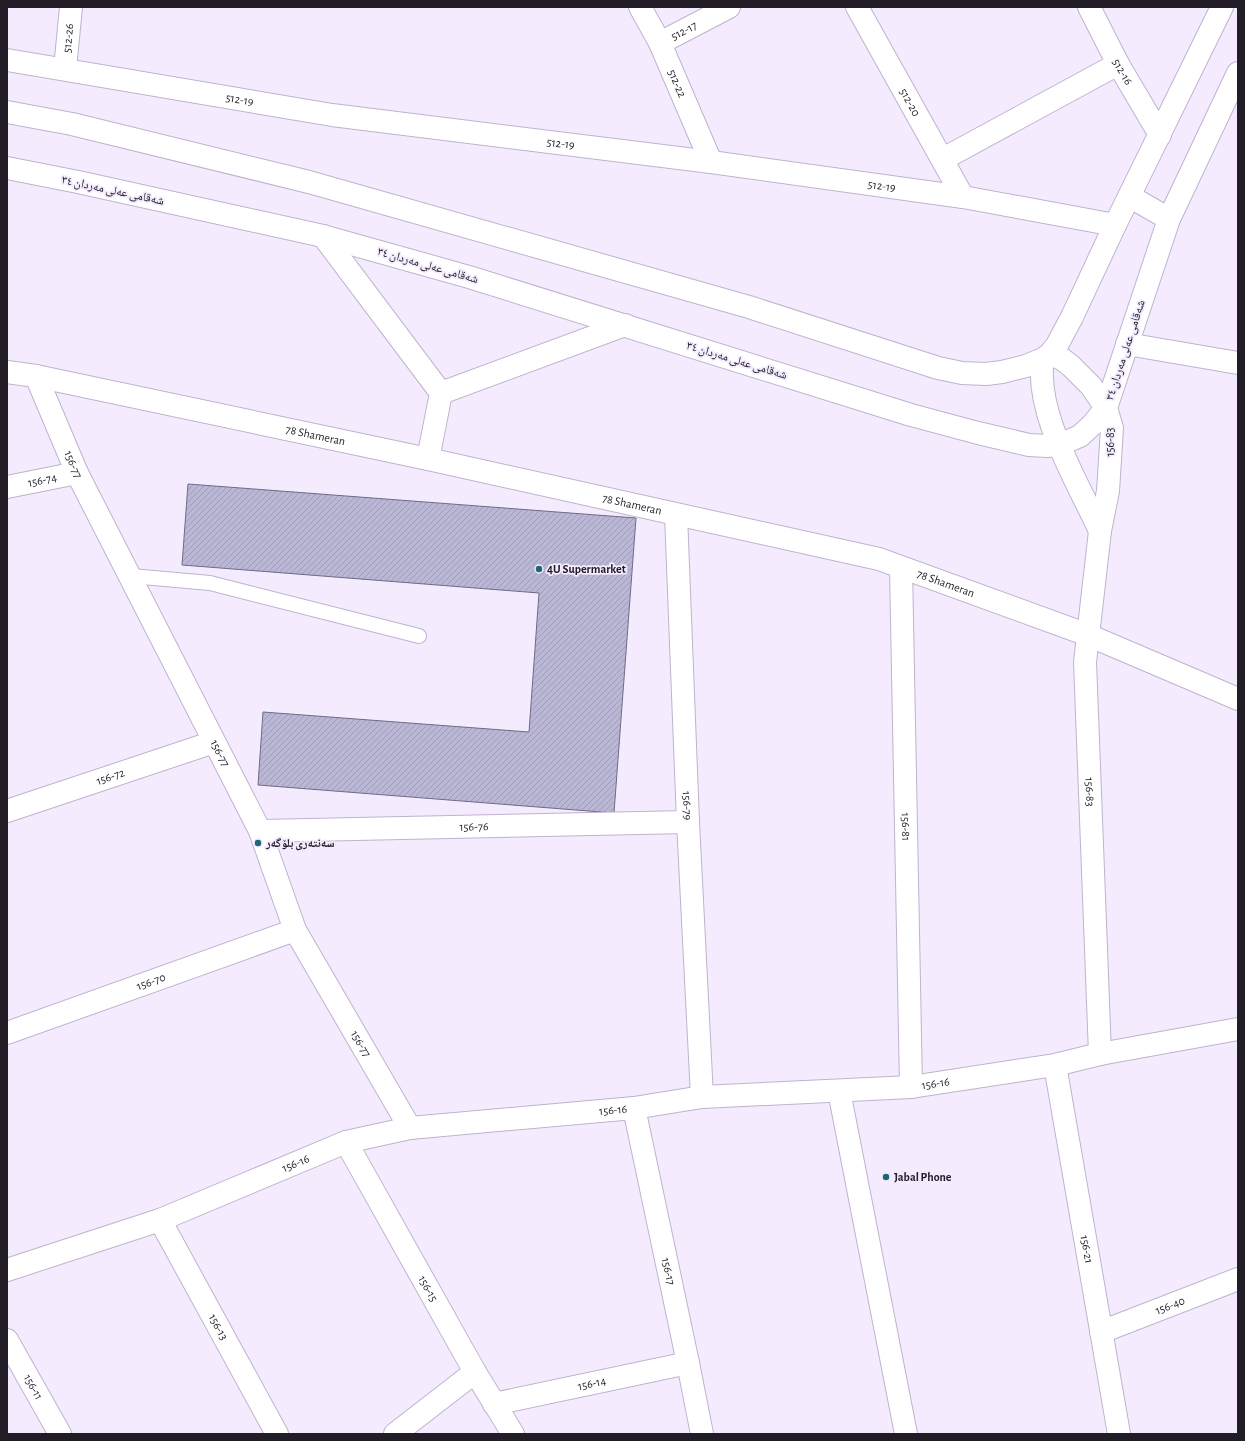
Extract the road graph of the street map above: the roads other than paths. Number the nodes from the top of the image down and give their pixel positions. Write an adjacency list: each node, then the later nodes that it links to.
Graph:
1 (71, 7): 10 (street, 512-26)
2 (640, 7): 7 (street, 512-22)
3 (729, 7): 7 (street, 512-17)
4 (857, 7): 14 (street, 512-20)
5 (1089, 7): 9 (street, 512-16)
6 (1222, 7): 13 (street)
7 (660, 43): 15 (street, 512-22)
8 (7, 60): 10 (street, 512-19)
9 (1118, 64): 13 (street, 512-16); 14 (street)
10 (65, 69): 15 (street, 512-19)
11 (1238, 73): 19 (street, شەقامی عەلی مەردان ٣٤)
12 (7, 112): 24 (street)
13 (1160, 135): 17 (street)
14 (943, 159): 18 (street, 512-20)
15 (711, 162): 18 (street, 512-19)
16 (7, 168): 21 (street, شەقامی عەلی مەردان ٣٤)
17 (1129, 196): 19 (street); 20 (street)
18 (963, 197): 20 (street, 512-19)
19 (1169, 219): 23 (street, شەقامی عەلی مەردان ٣٤)
20 (1115, 224): 24 (street)
21 (323, 236): 22 (street, شەقامی عەلی مەردان ٣٤); 28 (street)
22 (625, 325): 28 (street); 30 (street, شەقامی عەلی مەردان ٣٤)
23 (1127, 344): 25 (street); 29 (street, شەقامی عەلی مەردان ٣٤)
24 (1046, 356): 29 (street, 156-83); 30 (street)
25 (1238, 363)
26 (7, 372): 27 (street, 78 Shameran)
27 (36, 376): 31 (street, 78 Shameran); 32 (street, 156-77)
28 (441, 393): 31 (street)
29 (1106, 408): 30 (street, شەقامی عەلی مەردان ٣٤); 35 (street, 156-83)
30 (1059, 445): 35 (street)
31 (428, 459): 34 (street, 78 Shameran)
32 (77, 473): 33 (street, 156-74); 37 (street, 156-77)
33 (7, 487)
34 (676, 515): 36 (street, 78 Shameran); 43 (street, 156-79)
35 (1100, 531): 38 (street, 156-83)
36 (901, 568): 38 (street, 78 Shameran); 50 (street, 156-81)
37 (130, 576): 39 (lane); 41 (street, 156-77)
38 (1088, 635): 40 (street, 78 Shameran); 48 (street, 156-83)
39 (419, 636)
40 (1238, 699)
41 (214, 742): 42 (street, 156-72); 44 (street, 156-77)
42 (7, 811)
43 (688, 822): 44 (street, 156-76); 52 (street, 156-79)
44 (260, 831): 45 (street, 156-77)
45 (295, 930): 47 (street, 156-70); 54 (street, 156-77)
46 (1238, 1029): 48 (street, 156-16)
47 (7, 1033)
48 (1100, 1054): 49 (street, 156-16)
49 (1055, 1065): 50 (street, 156-16); 59 (street, 156-21)
50 (911, 1087): 51 (street, 156-16)
51 (839, 1091): 52 (street, 156-16); 69 (street)
52 (702, 1097): 53 (street, 156-16)
53 (634, 1108): 54 (street, 156-16); 61 (street, 156-17)
54 (410, 1128): 55 (street, 156-16)
55 (346, 1142): 56 (street, 156-16); 62 (street, 156-15)
56 (160, 1220): 57 (street, 156-16); 65 (street, 156-13)
57 (7, 1270)
58 (1238, 1279): 59 (street, 156-40)
59 (1101, 1332): 70 (street, 156-21)
60 (7, 1340): 64 (street, 156-11)
61 (688, 1363): 63 (street, 156-14); 68 (street, 156-17)
62 (475, 1372): 63 (street, 156-15); 66 (street)
63 (494, 1404): 67 (street, 156-15)
64 (60, 1434)
65 (277, 1434)
66 (395, 1434)
67 (513, 1434)
68 (702, 1434)
69 (906, 1434)
70 (1119, 1434)

